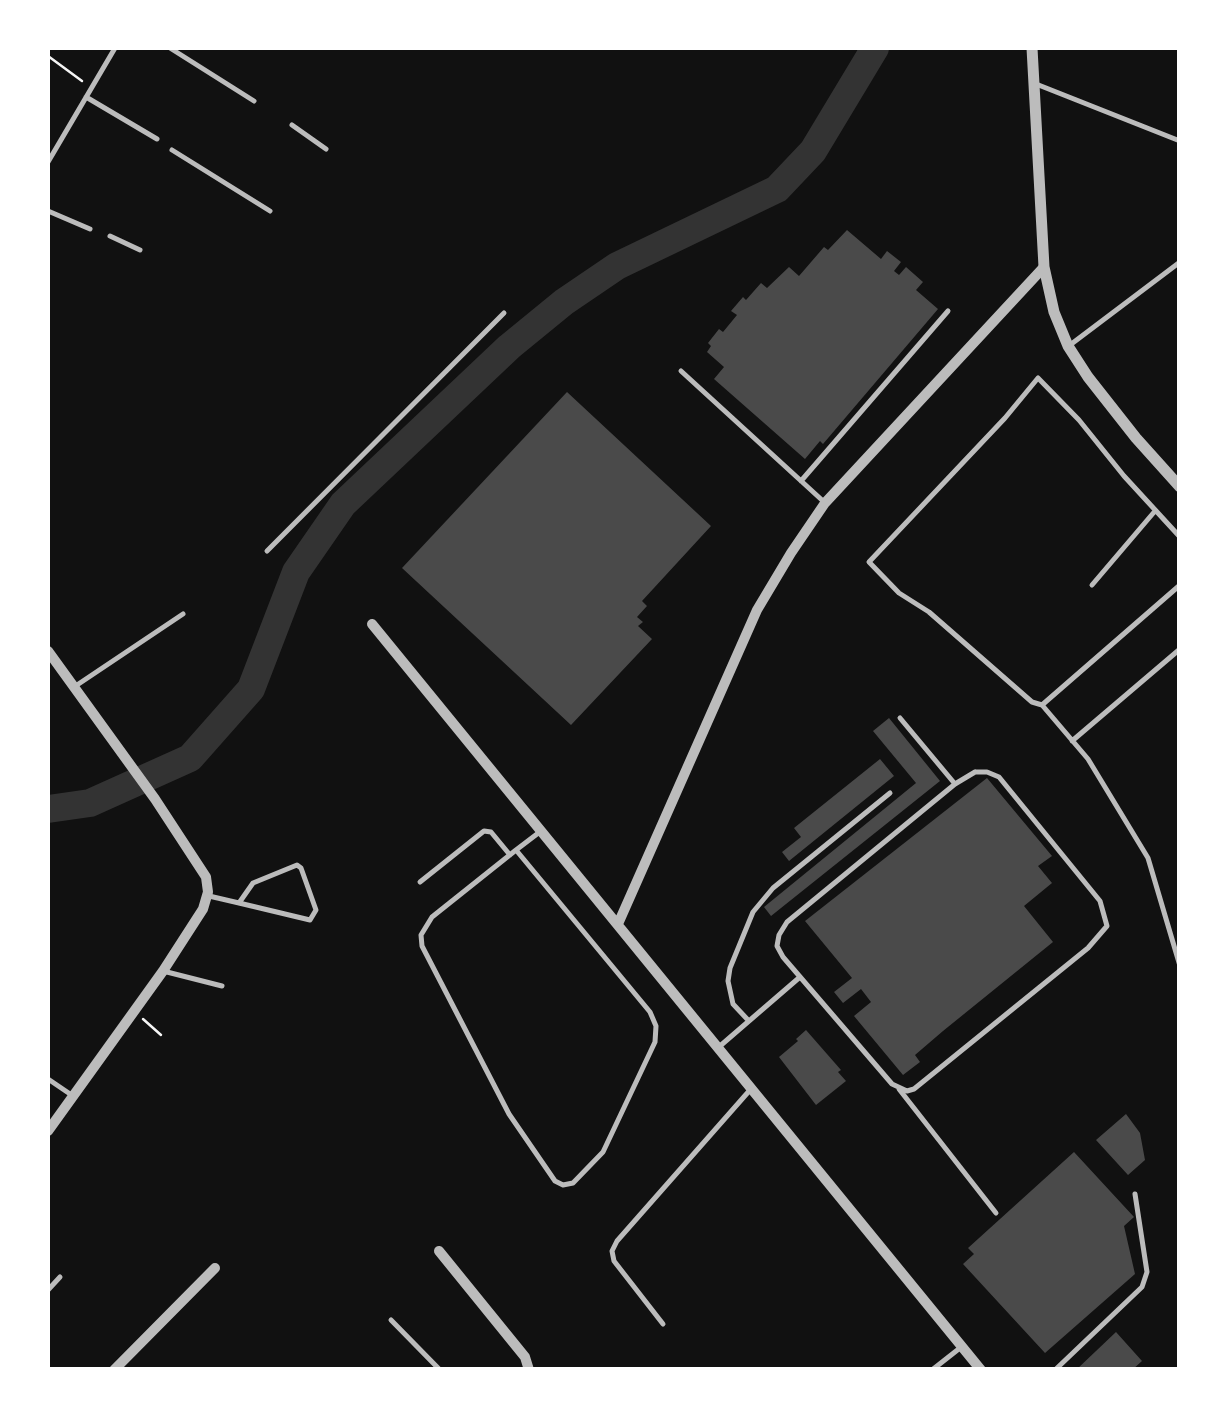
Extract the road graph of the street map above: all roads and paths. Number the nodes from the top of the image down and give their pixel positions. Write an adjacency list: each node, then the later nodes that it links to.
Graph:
1 (116, 48): 6 (lane)
2 (170, 48): 8 (lane)
3 (1032, 48): 5 (street)
4 (48, 56): 6 (path)
5 (1036, 84): 11 (lane); 21 (street)
6 (91, 87): 7 (lane)
7 (86, 97): 10 (lane); 14 (lane)
8 (254, 101)
9 (292, 125): 12 (lane)
10 (157, 139)
11 (1180, 141)
12 (326, 149)
13 (172, 150): 16 (lane)
14 (48, 162)
15 (48, 211): 17 (lane)
16 (270, 211)
17 (90, 229)
18 (110, 236): 19 (lane)
19 (140, 250)
20 (1180, 262): 24 (lane)
21 (1044, 267): 24 (street); 28 (street)
22 (948, 311): 26 (lane)
23 (504, 313): 31 (lane)
24 (1068, 346): 27 (street)
25 (681, 371): 26 (lane)
26 (801, 481): 28 (lane)
27 (1180, 487)
28 (825, 504): 49 (street)
29 (1155, 510): 30 (lane); 32 (lane); 39 (lane)
30 (1180, 537)
31 (267, 551)
32 (1092, 584)
33 (1180, 585): 39 (lane)
34 (183, 614): 38 (lane)
35 (372, 624): 44 (street)
36 (1180, 649): 41 (lane)
37 (48, 652): 38 (street)
38 (74, 687): 47 (street)
39 (1042, 705): 41 (lane)
40 (900, 718): 42 (lane)
41 (1072, 741): 50 (lane)
42 (956, 784): 52 (lane); 60 (lane)
43 (890, 793): 55 (lane)
44 (541, 830): 45 (lane); 49 (street)
45 (513, 853): 45 (lane); 46 (lane)
46 (420, 882)
47 (207, 895): 48 (lane); 51 (street)
48 (239, 903): 48 (lane)
49 (618, 924): 57 (street)
50 (1180, 966)
51 (163, 971): 53 (lane); 54 (street)
52 (800, 977): 55 (lane); 60 (lane)
53 (222, 986)
54 (134, 1012): 56 (path); 61 (street)
55 (748, 1020): 57 (lane)
56 (160, 1035)
57 (720, 1046): 59 (street)
58 (48, 1080): 61 (lane)
59 (753, 1088): 70 (lane); 71 (street)
60 (899, 1089): 64 (lane)
61 (73, 1096): 62 (street)
62 (48, 1131)
63 (1135, 1194): 77 (lane)
64 (996, 1213)
65 (439, 1251): 74 (street)
66 (216, 1268): 72 (street)
67 (60, 1276): 68 (lane)
68 (48, 1290)
69 (392, 1320): 73 (lane)
70 (663, 1324)
71 (962, 1346): 75 (lane); 76 (street)
72 (114, 1370)
73 (440, 1370)
74 (529, 1370)
75 (932, 1370)
76 (981, 1370)
77 (1055, 1370)

